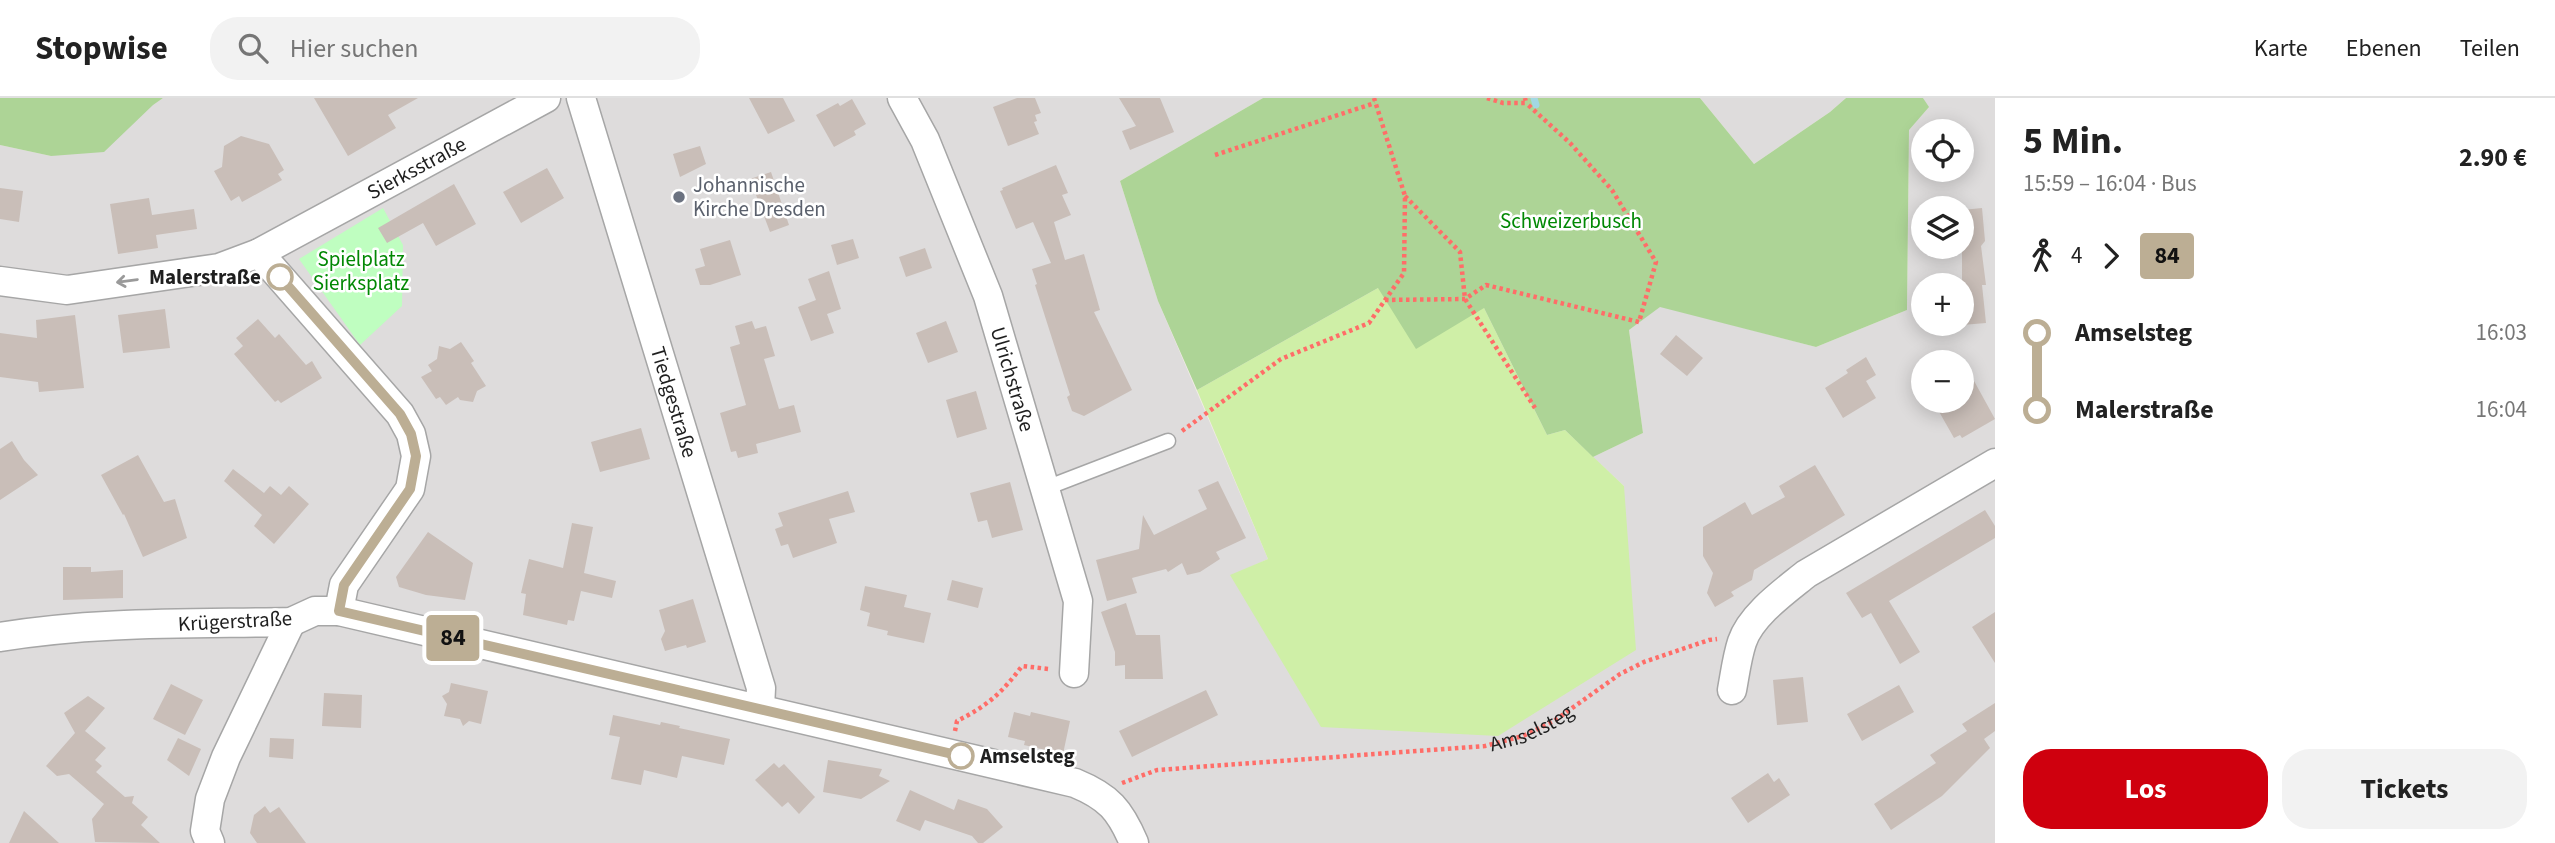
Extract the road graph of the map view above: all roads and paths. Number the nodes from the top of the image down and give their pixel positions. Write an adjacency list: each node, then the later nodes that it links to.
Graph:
1 (546, 98): 9 (street, Sierksstraße)
2 (581, 98): 24 (street, Tiedgestraße)
3 (902, 98): 16 (street, Ulrichstraße)
4 (1488, 99): 6 (path)
5 (1374, 101): 7 (path); 8 (path)
6 (1525, 101): 11 (path)
7 (1215, 155)
8 (1405, 196): 11 (path); 12 (path)
9 (259, 253): 10 (street, Sierksstraße, one-way to 10); 17 (street)
10 (0, 281)
11 (1465, 299): 12 (path); 13 (path)
12 (1385, 300): 14 (path)
13 (1535, 408)
14 (1168, 441): 16 (lane)
15 (1995, 463): 20 (street)
16 (1046, 488): 22 (street, Ulrichstraße)
17 (339, 611): 18 (street, Krügerstraße); 24 (street, Krügerstraße)
18 (291, 622): 19 (street, Krügerstraße); 27 (street)
19 (0, 637)
20 (1743, 639): 23 (street); 26 (path, Amselsteg)
21 (1022, 666): 25 (path)
22 (1074, 673)
23 (1732, 690)
24 (760, 708): 25 (street, Krügerstraße)
25 (951, 753): 26 (street, Krügerstraße)
26 (1098, 792): 28 (street, Krügerstraße)
27 (204, 839)
28 (1134, 843)

